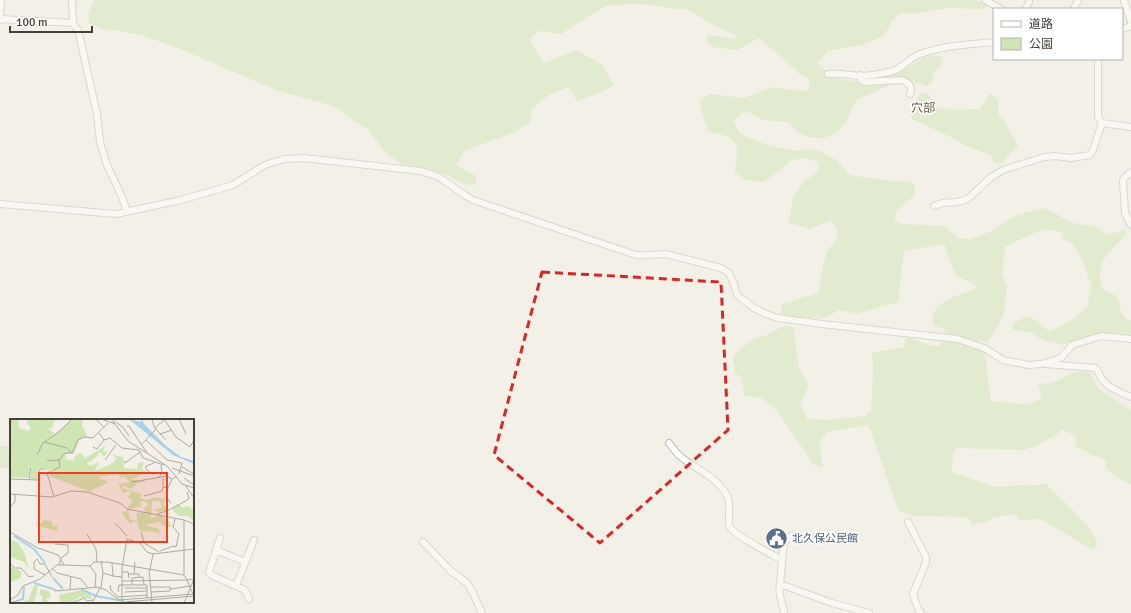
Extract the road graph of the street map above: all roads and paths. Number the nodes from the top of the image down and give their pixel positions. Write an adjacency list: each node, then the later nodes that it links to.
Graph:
1 (1, 0): 8 (street)
2 (72, 0): 10 (street)
3 (985, 0): 6 (street)
4 (1124, 0): 9 (street)
5 (1028, 2): 7 (street)
6 (999, 8)
7 (1026, 8)
8 (0, 20): 10 (street)
9 (1131, 22)
10 (73, 23): 21 (street)
11 (993, 42): 14 (street)
12 (1098, 60): 16 (street)
13 (828, 74): 14 (street)
14 (860, 76): 15 (street)
15 (910, 94)
16 (1102, 124): 17 (street); 20 (street)
17 (1131, 127)
18 (1131, 172): 22 (street)
19 (0, 204): 21 (street)
20 (934, 206)
21 (127, 212): 24 (street)
22 (1131, 225)
23 (1131, 339): 24 (street)
24 (1041, 364): 25 (street)
25 (1131, 396)
26 (669, 443): 33 (street)
27 (908, 522): 41 (street)
28 (791, 536): 33 (street)
29 (220, 538): 32 (street)
30 (254, 540): 34 (street)
31 (423, 542): 38 (street)
32 (216, 550): 34 (street); 36 (street)
33 (782, 560): 35 (street)
34 (246, 562): 36 (street)
35 (780, 584): 39 (street); 40 (street)
36 (236, 586): 37 (street)
37 (250, 599)
38 (482, 613)
39 (784, 613)
40 (869, 613)
41 (921, 613)

